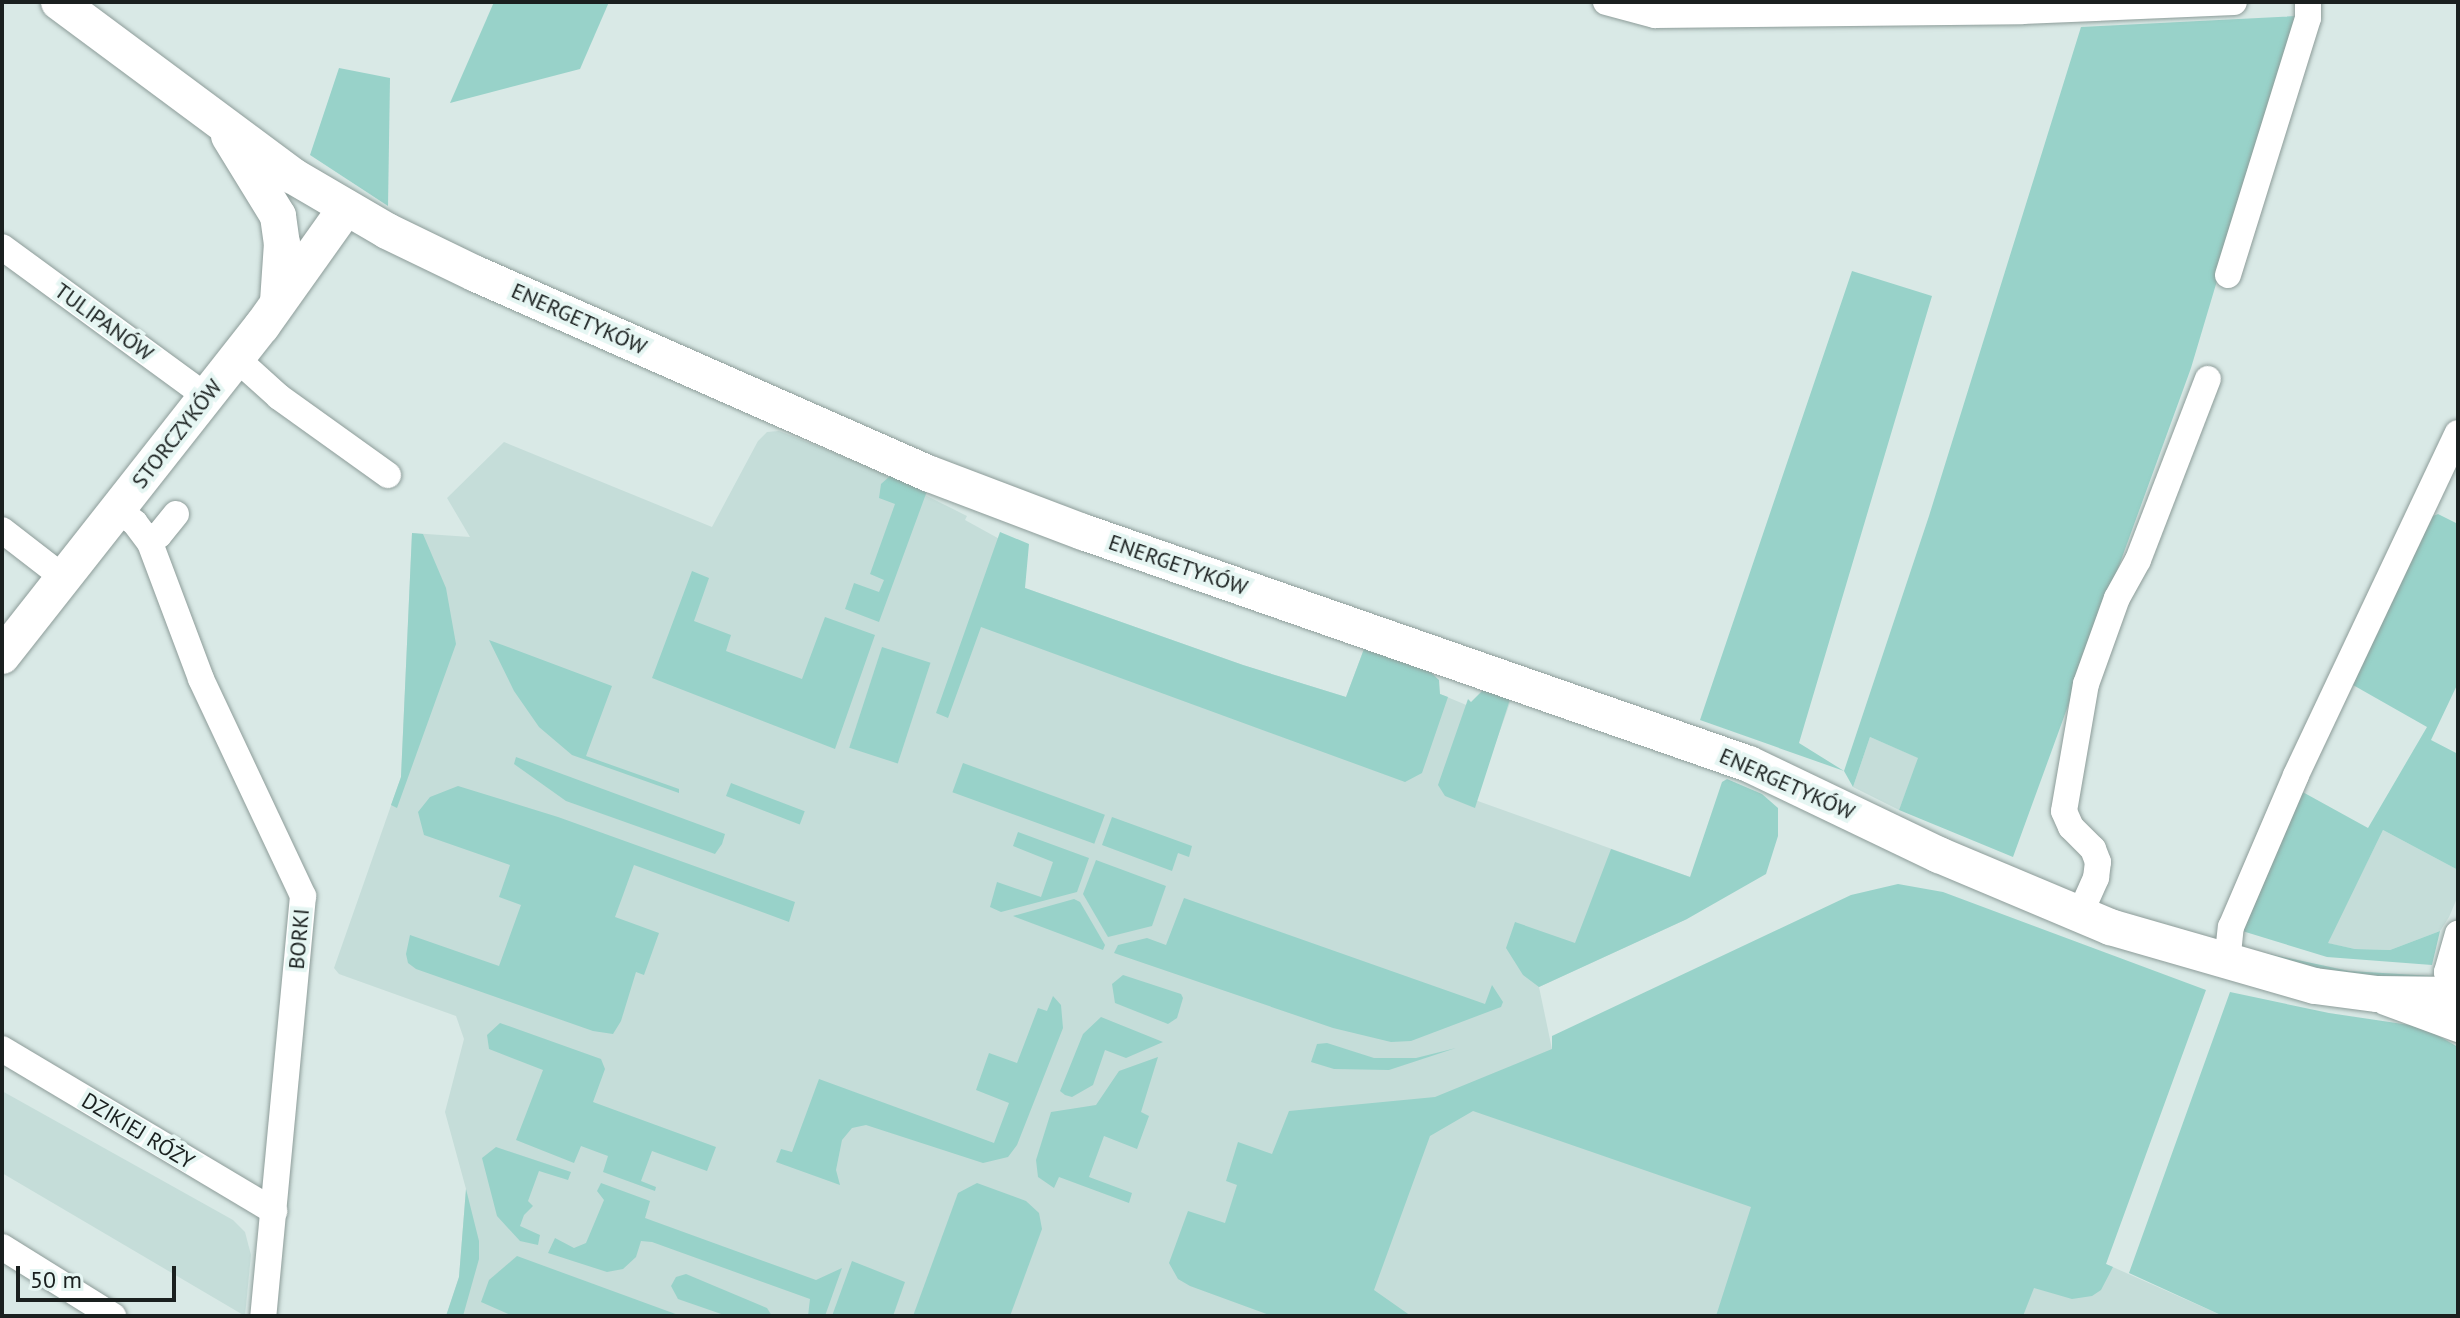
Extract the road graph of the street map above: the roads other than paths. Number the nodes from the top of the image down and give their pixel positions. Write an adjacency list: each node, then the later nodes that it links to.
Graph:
1 (59, 2): 5 (street, ENERGETYKÓW)
2 (1606, 2): 3 (street)
3 (2234, 2)
4 (2308, 2): 8 (street)
5 (221, 120): 6 (street, ENERGETYKÓW); 9 (street)
6 (346, 208): 9 (street, STORCZYKÓW); 21 (street, ENERGETYKÓW)
7 (2, 247): 12 (street, TULIPANÓW)
8 (2228, 275)
9 (278, 302): 10 (street, STORCZYKÓW)
10 (237, 359): 12 (street, STORCZYKÓW); 14 (street)
11 (2208, 379): 21 (street)
12 (207, 397): 15 (street, STORCZYKÓW)
13 (2458, 433): 23 (street)
14 (388, 475)
15 (118, 510): 18 (street, BORKI); 19 (street, STORCZYKÓW)
16 (176, 514): 18 (street)
17 (2, 530): 19 (street)
18 (147, 537): 26 (street, BORKI)
19 (64, 578): 20 (street, STORCZYKÓW)
20 (2, 656)
21 (2079, 916): 23 (street, ENERGETYKÓW)
22 (2458, 934): 24 (street)
23 (2227, 963): 24 (street, ENERGETYKÓW)
24 (2457, 1010)
25 (2, 1049): 26 (street, DZIKIEJ RÓŻY)
26 (274, 1211): 29 (street, BORKI)
27 (2, 1247): 28 (street)
28 (113, 1316)
29 (263, 1316)

